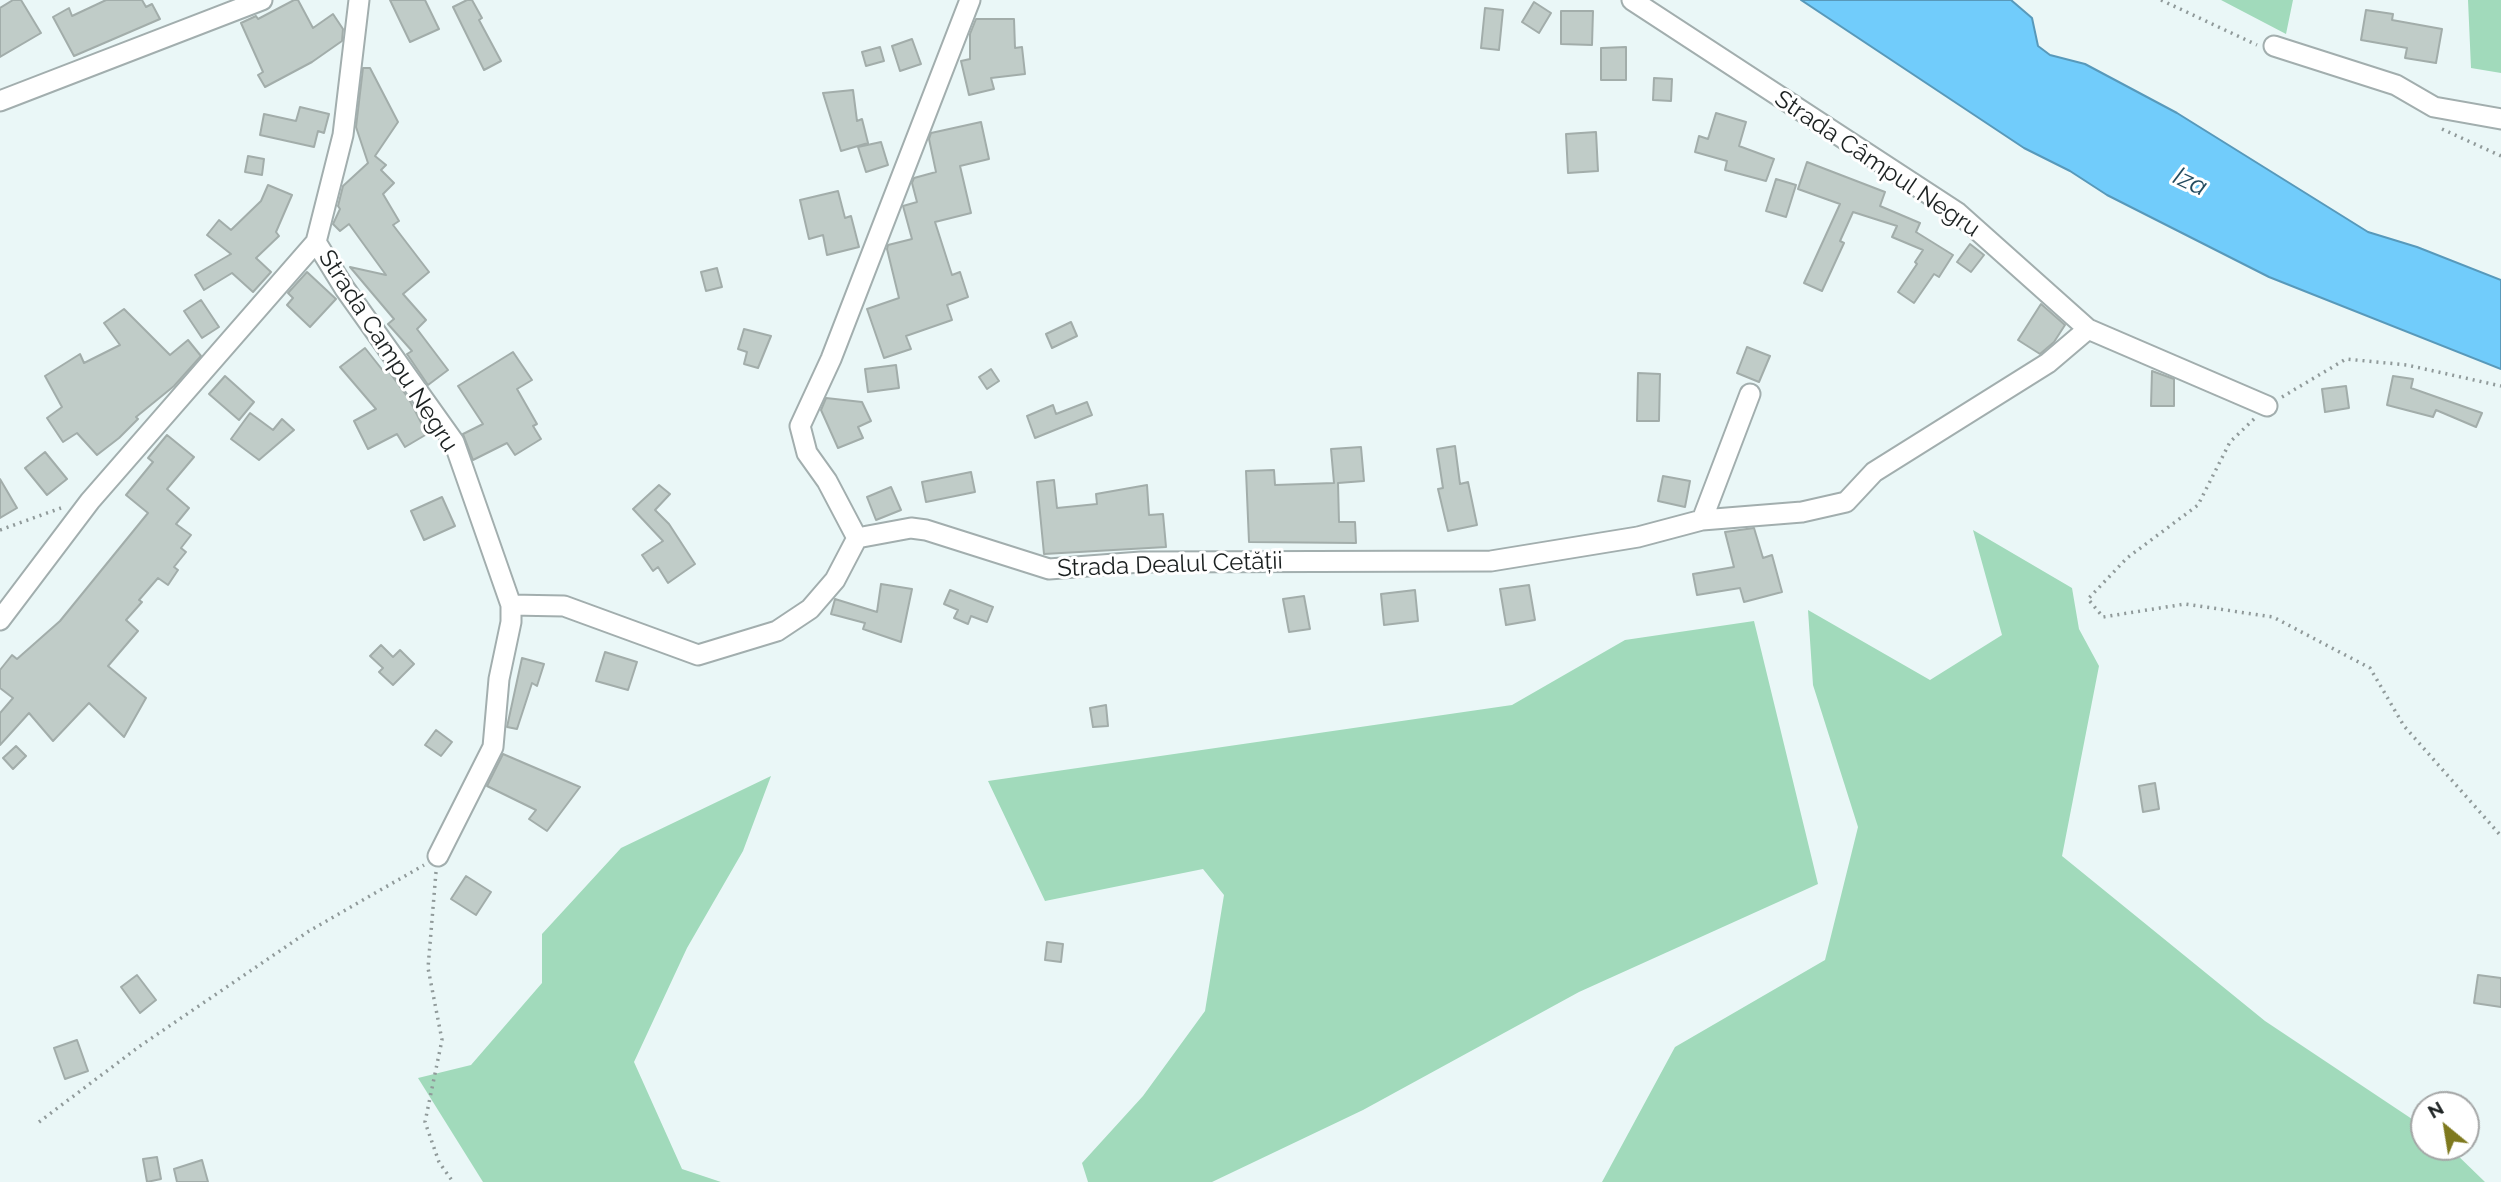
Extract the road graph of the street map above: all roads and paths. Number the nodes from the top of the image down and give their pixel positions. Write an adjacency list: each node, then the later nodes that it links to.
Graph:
1 (262, 0): 6 (street)
2 (359, 0): 8 (street, Strada Campu Negru)
3 (970, 0): 16 (street)
4 (1632, 0): 9 (street, Strada Câmpul Negru)
5 (2274, 46): 7 (street)
6 (0, 101)
7 (2501, 119)
8 (316, 242): 13 (street, Strada Campu Negru); 17 (street, Strada Campu Negru)
9 (2088, 329): 12 (street, Strada Câmpul Negru); 14 (street, Strada Dealul Cetății)
10 (2501, 386): 12 (path)
11 (1750, 394): 14 (street)
12 (2267, 406): 19 (path)
13 (90, 501): 15 (path); 18 (street, Strada Campu Negru)
14 (1702, 520): 16 (street, Strada Dealul Cetății)
15 (0, 530)
16 (857, 538): 17 (street)
17 (511, 606): 20 (street, Strada Campu Negru)
18 (0, 620)
19 (2501, 836)
20 (438, 856): 21 (path); 22 (path)
21 (39, 1122)
22 (453, 1182)

